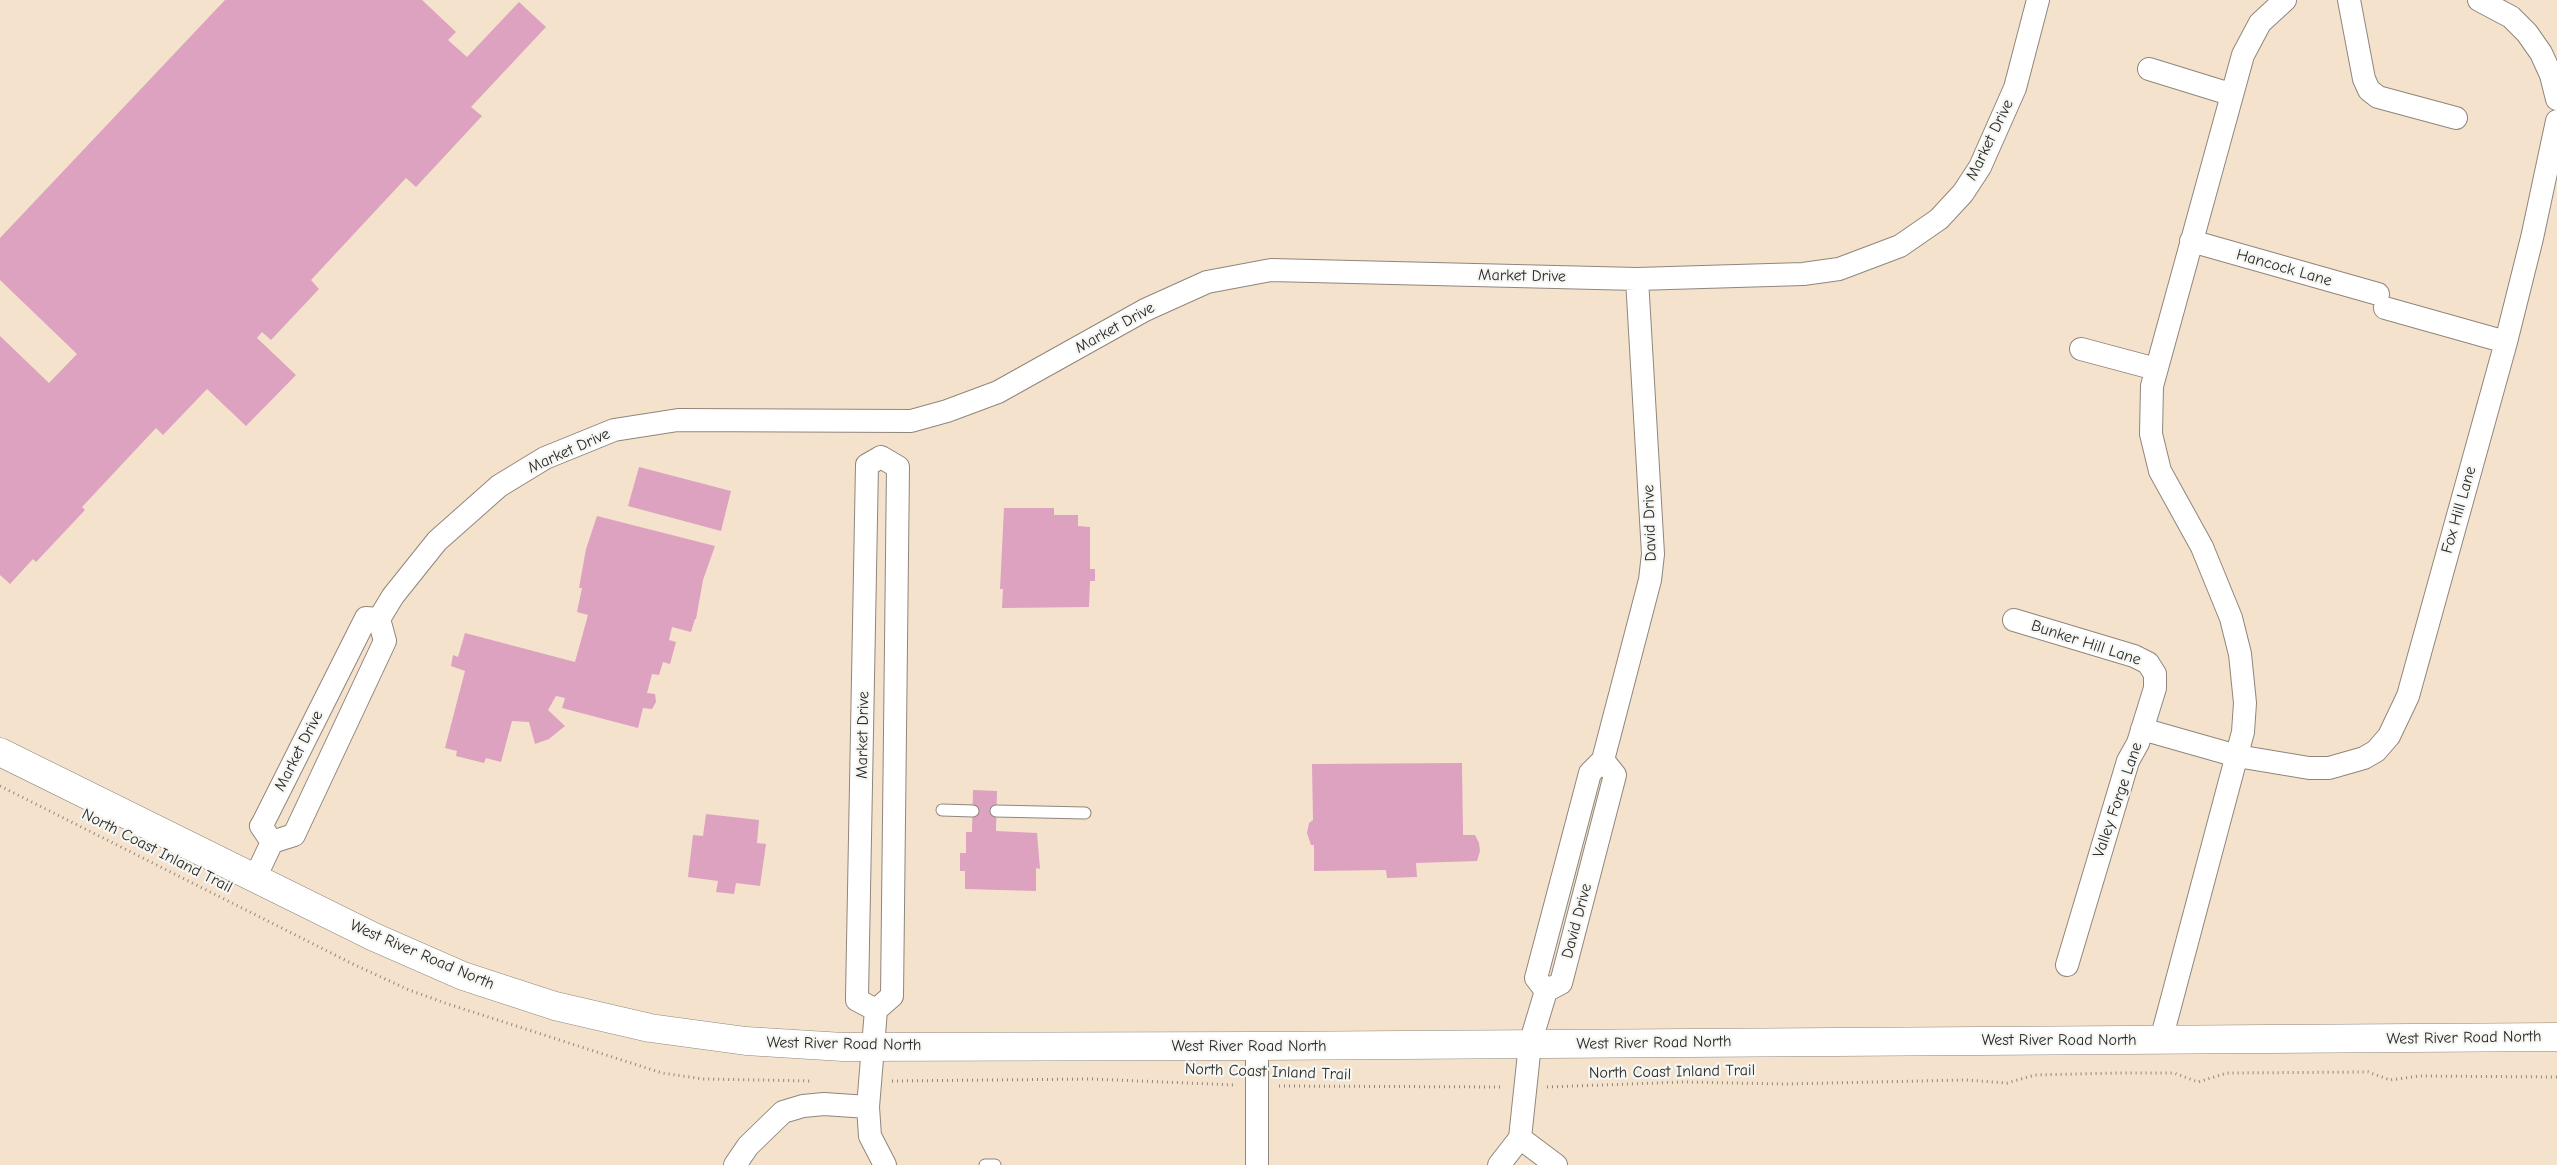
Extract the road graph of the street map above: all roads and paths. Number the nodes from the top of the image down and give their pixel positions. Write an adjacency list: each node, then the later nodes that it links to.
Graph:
1 (2038, 0): 11 (street, Market Drive)
2 (2285, 0): 6 (street)
3 (2349, 0): 8 (street)
4 (2479, 0): 7 (street)
5 (2149, 69): 6 (street)
6 (2230, 94): 10 (street)
7 (2557, 99)
8 (2456, 118)
9 (2557, 121): 12 (street, Fox Hill Lane)
10 (2191, 242): 12 (street, Hancock Lane); 14 (street)
11 (1637, 279): 15 (street, Market Drive); 34 (street, David Drive)
12 (2506, 342): 21 (street, Fox Hill Lane)
13 (2082, 349): 14 (street)
14 (2156, 369): 21 (street)
15 (882, 421): 16 (street); 17 (street, Market Drive)
16 (881, 457): 31 (street, Market Drive); 31 (street, Market Drive)
17 (379, 619): 27 (street, Market Drive); 27 (street, Market Drive)
18 (2014, 620): 19 (street, Bunker Hill Lane)
19 (2142, 729): 21 (street, Valley Forge Lane); 30 (street, Valley Forge Lane)
20 (0, 752): 28 (street, West River Road North)
21 (2237, 756): 33 (street)
22 (0, 786): 29 (path, North Coast Inland Trail)
23 (942, 810): 24 (lane)
24 (973, 811)
25 (996, 811): 26 (lane)
26 (1085, 813)
27 (272, 842): 28 (street)
28 (255, 878): 35 (street, West River Road North)
29 (302, 938)
30 (2067, 965)
31 (876, 1010): 35 (street)
32 (2557, 1037): 33 (street, West River Road North)
33 (2161, 1040): 34 (street, West River Road North)
34 (1530, 1044): 36 (street, West River Road North); 42 (street, David Drive)
35 (873, 1046): 36 (street, West River Road North); 40 (street)
36 (1257, 1046): 41 (street)
37 (2557, 1077): 42 (path, North Coast Inland Trail)
38 (782, 1080): 39 (path)
39 (821, 1081)
40 (870, 1082): 41 (path, North Coast Inland Trail); 43 (street)
41 (1257, 1086): 42 (path, North Coast Inland Trail); 49 (street)
42 (1525, 1088): 44 (street, David Drive)
43 (868, 1107): 45 (street); 46 (street)
44 (1520, 1138): 50 (street); 51 (street)
45 (735, 1165)
46 (884, 1165)
47 (985, 1165): 48 (lane)
48 (995, 1165)
49 (1257, 1165)
50 (1499, 1165)
51 (1556, 1165)

